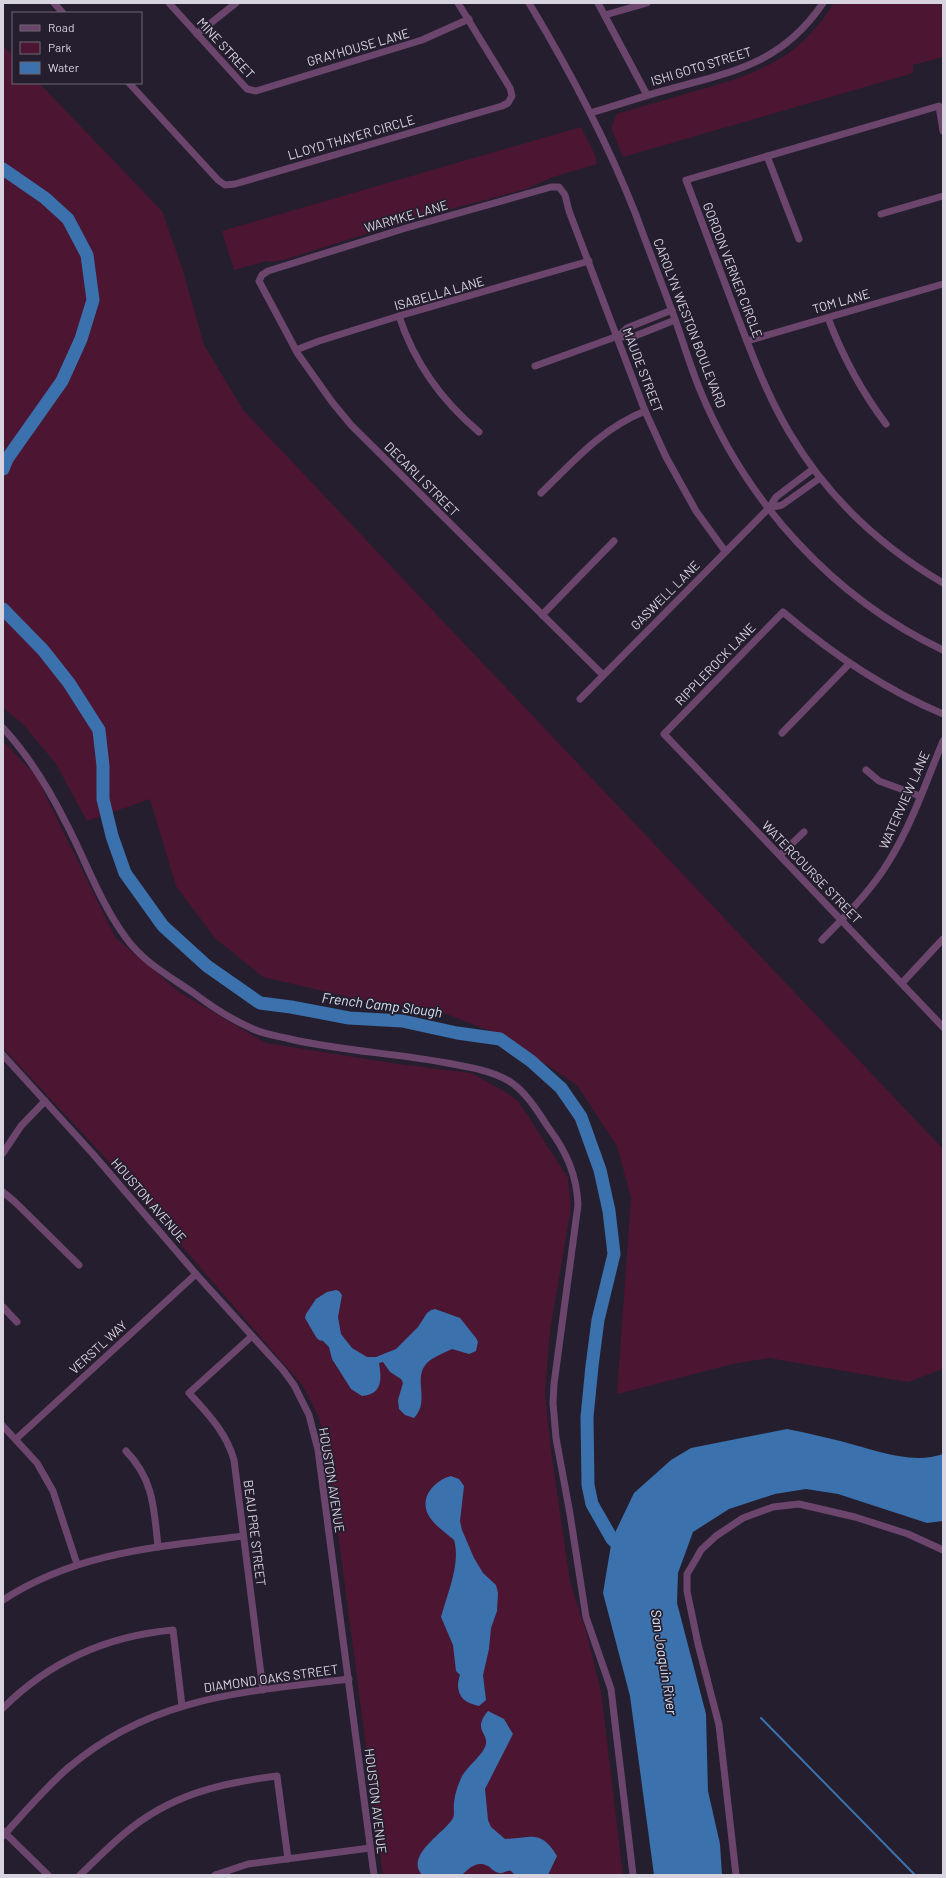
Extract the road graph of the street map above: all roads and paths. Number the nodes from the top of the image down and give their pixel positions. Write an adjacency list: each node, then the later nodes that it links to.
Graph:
1 (54, 3): 9 (street)
2 (169, 3): 12 (street, MINE STREET)
3 (236, 3): 12 (street)
4 (458, 3): 11 (street, LLOYD THAYER CIRCLE)
5 (529, 3): 16 (street, CAROLYN WESTON BOULEVARD)
6 (598, 3): 10 (street)
7 (647, 3): 10 (street)
8 (823, 3): 15 (street, ISHI GOTO STREET)
9 (63, 12)
10 (605, 15): 15 (street)
11 (469, 19): 13 (street, LLOYD THAYER CIRCLE); 14 (street, GRAYHOUSE LANE)
12 (197, 34): 14 (street, MINE STREET)
13 (130, 84)
14 (251, 90)
15 (647, 95): 16 (street, ISHI GOTO STREET)
16 (590, 113): 26 (street, CAROLYN WESTON BOULEVARD)
17 (943, 131): 18 (street, GORDON VERNER CIRCLE)
18 (767, 156): 22 (street); 31 (street, GORDON VERNER CIRCLE)
19 (559, 187): 23 (street, MAUDE STREET); 24 (street, WARMKE LANE)
20 (943, 196): 21 (street)
21 (881, 214)
22 (799, 239)
23 (589, 261): 27 (street, ISABELLA LANE); 30 (street, MAUDE STREET)
24 (262, 275): 32 (street, DECARLI STREET)
25 (943, 284): 28 (street, TOM LANE)
26 (672, 310): 29 (street, CAROLYN WESTON BOULEVARD); 30 (street)
27 (400, 316): 32 (street, ISABELLA LANE); 36 (street)
28 (828, 318): 31 (street, TOM LANE); 35 (street)
29 (675, 320): 30 (street); 40 (street, CAROLYN WESTON BOULEVARD)
30 (618, 336): 33 (street); 34 (street, MAUDE STREET)
31 (747, 341): 37 (street, GORDON VERNER CIRCLE)
32 (296, 350): 44 (street, DECARLI STREET)
33 (535, 366)
34 (646, 412): 39 (street); 42 (street, MAUDE STREET)
35 (886, 424)
36 (479, 432)
37 (813, 469): 38 (street, GORDON VERNER CIRCLE); 40 (street, GASWELL LANE)
38 (820, 478): 40 (street, GASWELL LANE); 43 (street, GORDON VERNER CIRCLE)
39 (541, 493)
40 (769, 508): 42 (street, GASWELL LANE); 45 (street, CAROLYN WESTON BOULEVARD)
41 (614, 541): 44 (street)
42 (725, 551): 47 (street, GASWELL LANE)
43 (943, 582)
44 (542, 615): 47 (street, DECARLI STREET)
45 (943, 650)
46 (849, 664): 49 (street); 51 (street); 52 (street, RIPPLEROCK LANE)
47 (603, 675): 48 (street, GASWELL LANE)
48 (580, 699)
49 (943, 714)
50 (3, 728): 91 (street)
51 (782, 733)
52 (664, 734): 57 (street, WATERCOURSE STREET)
53 (943, 741): 55 (street, WATERVIEW LANE)
54 (866, 770): 55 (street)
55 (920, 796): 58 (street, WATERVIEW LANE)
56 (804, 832): 57 (street)
57 (780, 855): 58 (street, WATERCOURSE STREET)
58 (842, 920): 60 (street, WATERVIEW LANE); 61 (street, WATERCOURSE STREET)
59 (943, 939): 61 (street)
60 (822, 940)
61 (902, 983): 62 (street, WATERCOURSE STREET)
62 (943, 1027)
63 (3, 1055): 64 (street, HOUSTON AVENUE)
64 (45, 1101): 65 (street); 68 (street, HOUSTON AVENUE)
65 (3, 1153)
66 (3, 1192): 67 (street)
67 (79, 1266)
68 (196, 1274): 71 (street, HOUSTON AVENUE); 73 (street, VERSTL WAY)
69 (3, 1308): 70 (street)
70 (17, 1322)
71 (252, 1336): 75 (street, BEAU PRE STREET); 80 (street, HOUSTON AVENUE)
72 (3, 1426): 73 (street)
73 (16, 1439): 78 (street)
74 (126, 1451): 76 (street)
75 (243, 1536): 76 (street); 81 (street, BEAU PRE STREET)
76 (158, 1547): 78 (street)
77 (943, 1550): 92 (street)
78 (77, 1564): 79 (street)
79 (3, 1600)
80 (349, 1679): 81 (street, DIAMOND OAKS STREET); 85 (street, HOUSTON AVENUE)
81 (263, 1690): 82 (street, DIAMOND OAKS STREET)
82 (182, 1706): 83 (street); 84 (street, DIAMOND OAKS STREET)
83 (3, 1708)
84 (4, 1834): 87 (street)
85 (370, 1848): 86 (street); 90 (street, HOUSTON AVENUE)
86 (288, 1859): 88 (street); 89 (street)
87 (48, 1875)
88 (80, 1875)
89 (215, 1875)
90 (374, 1875)
91 (633, 1875)
92 (736, 1875)

